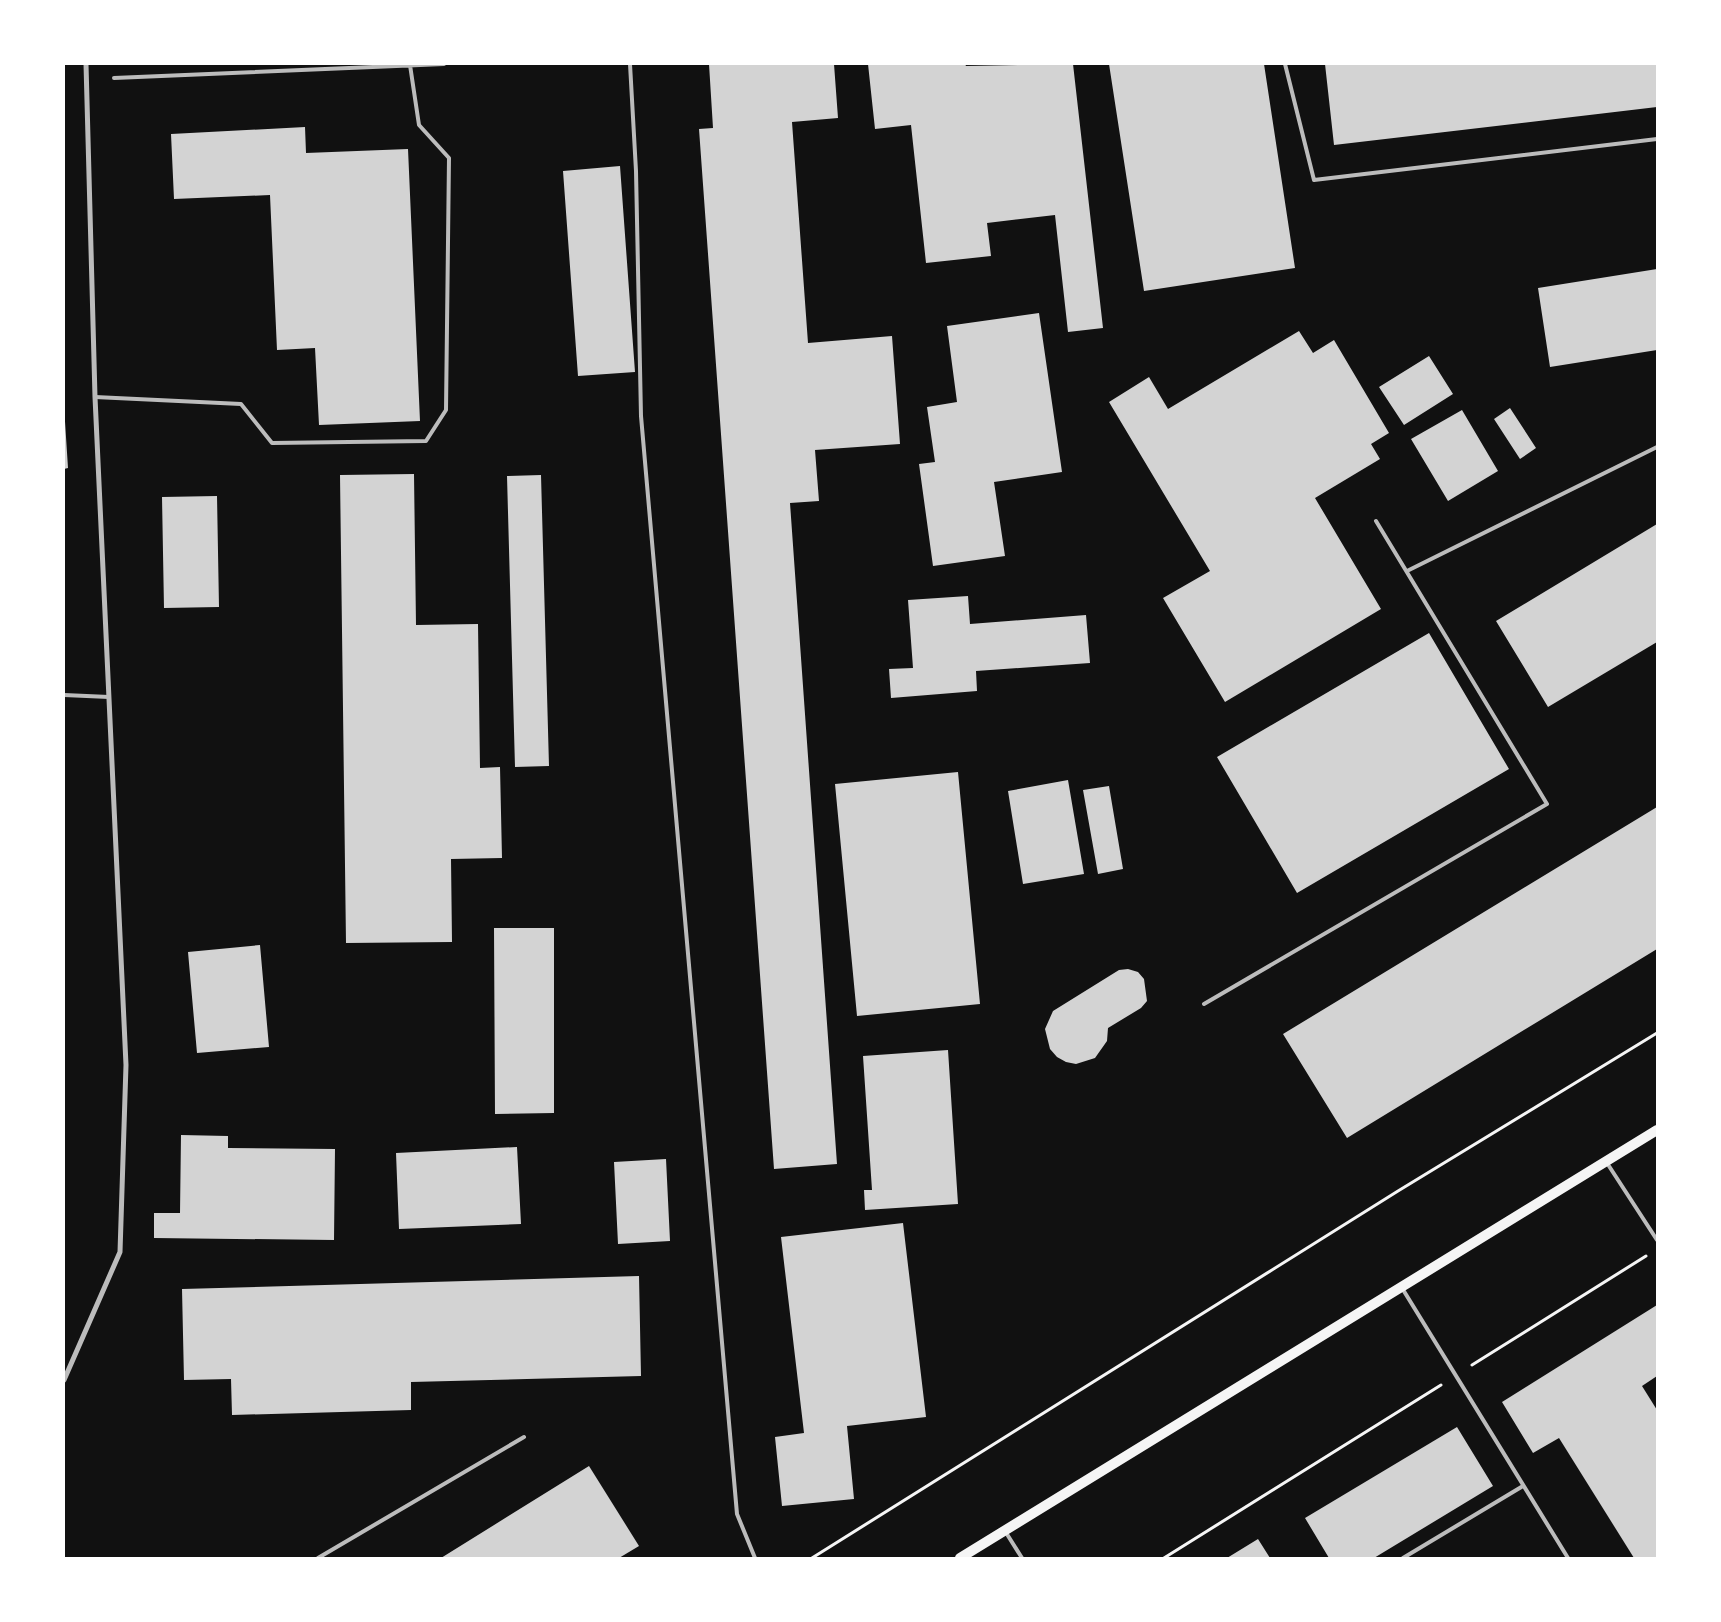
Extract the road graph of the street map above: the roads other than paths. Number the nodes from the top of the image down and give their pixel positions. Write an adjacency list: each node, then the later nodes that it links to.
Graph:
1 (86, 64): 10 (street)
2 (314, 64): 7 (lane)
3 (444, 64): 6 (lane)
4 (630, 64): 26 (lane)
5 (1285, 64): 9 (lane)
6 (410, 65): 7 (lane); 10 (lane)
7 (314, 70): 8 (lane)
8 (114, 78)
9 (1657, 139)
10 (95, 397): 15 (street)
11 (1657, 448): 13 (lane)
12 (1376, 521): 13 (lane)
13 (1407, 571): 16 (lane)
14 (64, 695): 15 (lane)
15 (109, 697): 21 (street)
16 (1204, 1004)
17 (1657, 1130): 18 (main road)
18 (1606, 1161): 19 (lane); 20 (main road)
19 (1657, 1240)
20 (1402, 1288): 23 (lane); 24 (main road)
21 (64, 1380)
22 (524, 1437): 25 (lane)
23 (1523, 1486): 29 (lane); 30 (lane)
24 (1005, 1531): 27 (main road); 28 (lane)
25 (318, 1558)
26 (755, 1558)
27 (960, 1558)
28 (1022, 1558)
29 (1403, 1558)
30 (1568, 1558)

